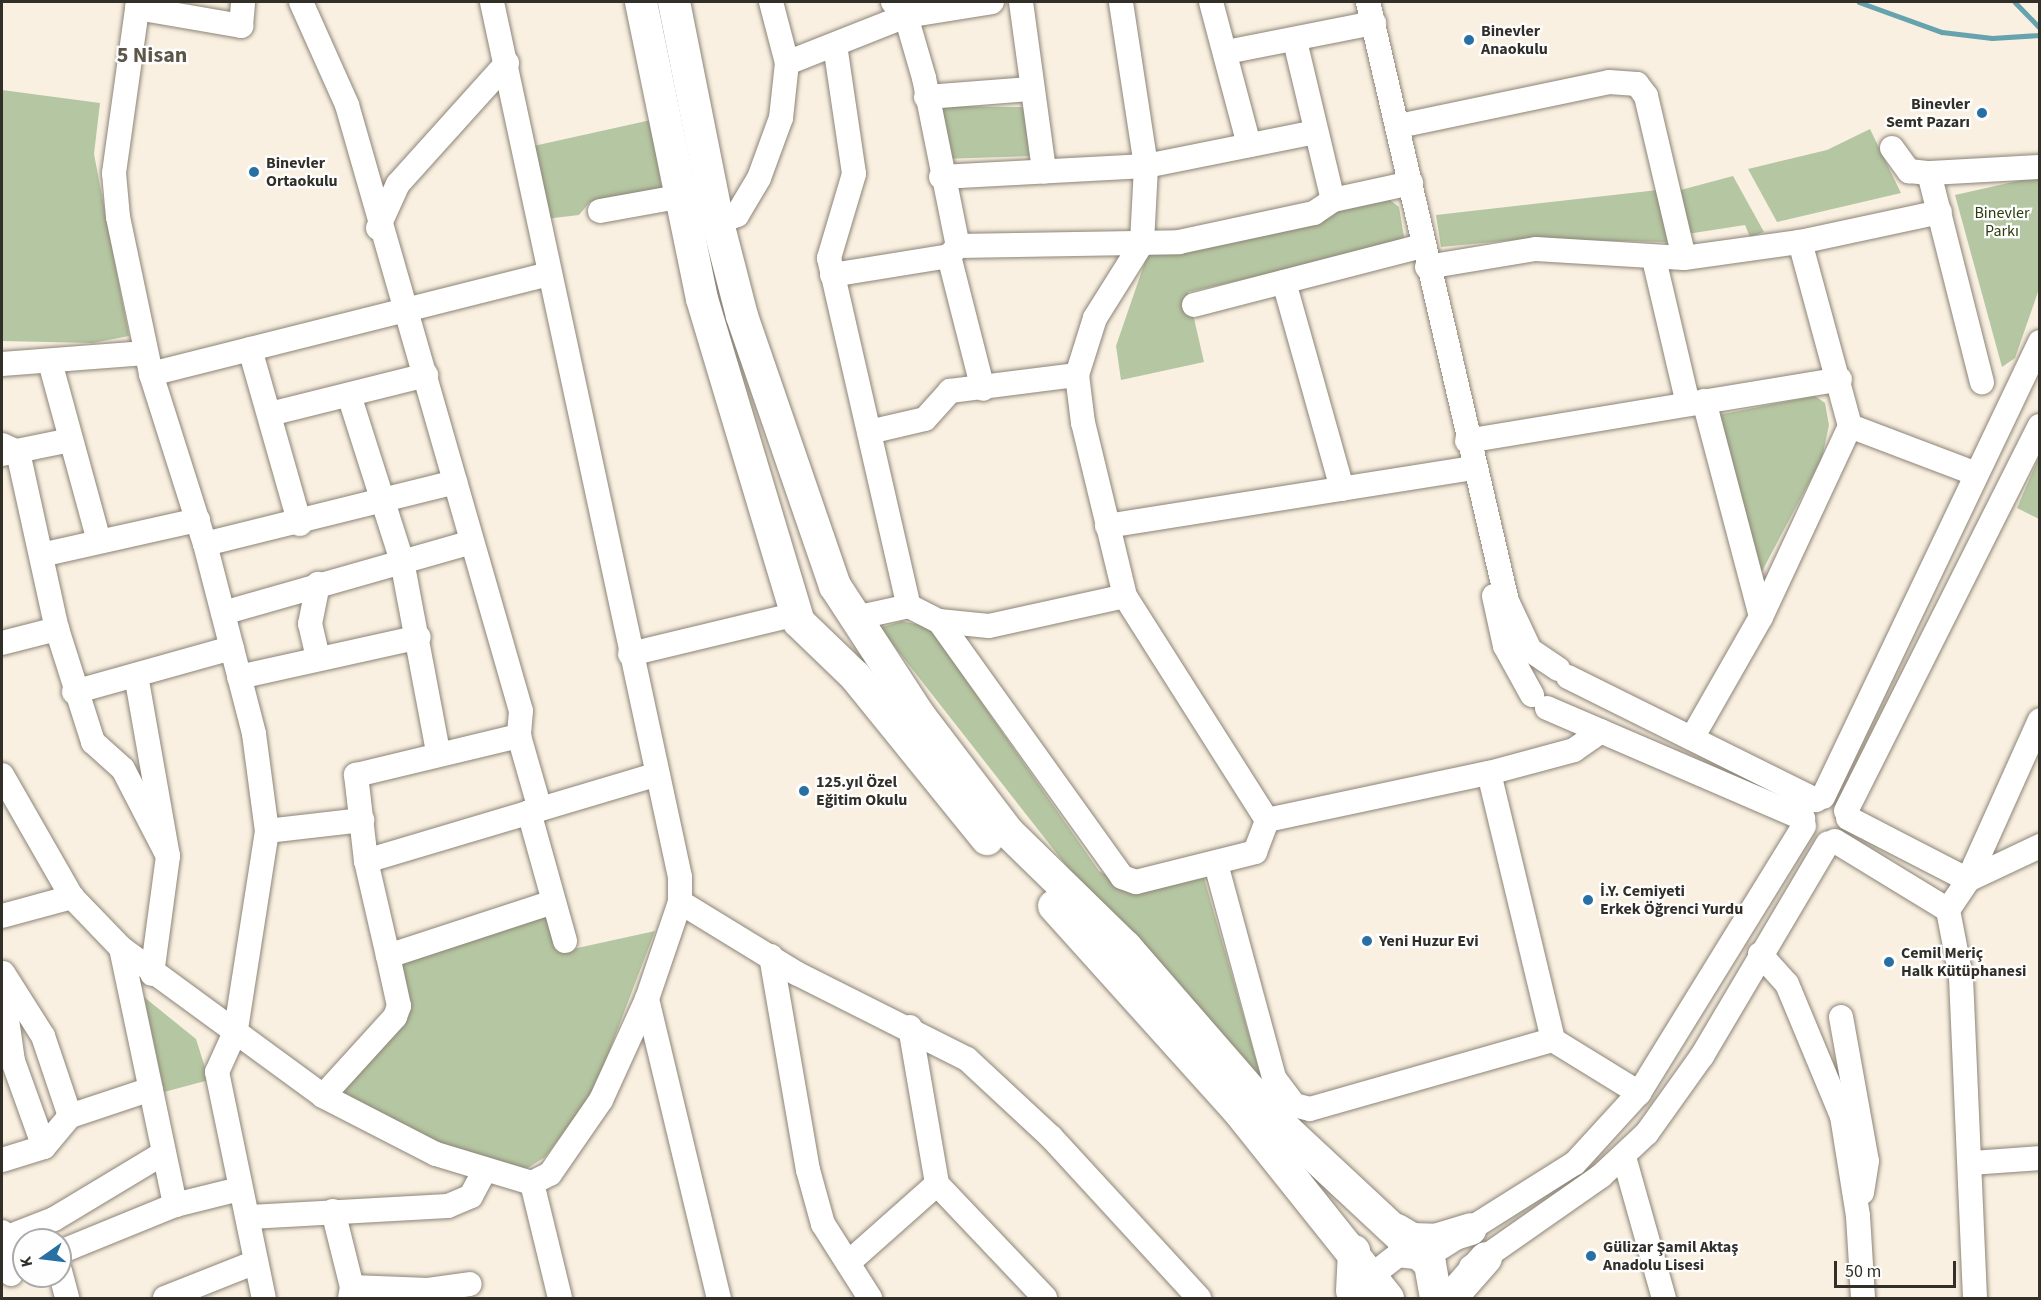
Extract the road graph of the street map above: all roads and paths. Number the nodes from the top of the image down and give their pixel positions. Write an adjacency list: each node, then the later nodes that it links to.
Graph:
1 (243, 2): 11 (street)
2 (301, 2): 36 (street)
3 (492, 2): 17 (street)
4 (641, 2): 31 (main road)
5 (674, 2): 35 (main road)
6 (771, 2): 18 (street)
7 (992, 2): 12 (street)
8 (1021, 2): 19 (street)
9 (1121, 2): 25 (street)
10 (1211, 2): 16 (street)
11 (137, 4): 52 (street)
12 (900, 9): 15 (street); 20 (street)
13 (1371, 12): 14 (street); 21 (street)
14 (1295, 41): 16 (street); 22 (street)
15 (835, 45): 18 (street); 44 (street)
16 (1227, 52): 23 (street)
17 (507, 63): 36 (street); 43 (street)
18 (786, 63): 35 (street)
19 (1032, 89): 20 (street); 27 (street)
20 (926, 98): 29 (street)
21 (1399, 126): 30 (street); 41 (street)
22 (1316, 132): 23 (street); 32 (street)
23 (1250, 145): 25 (street)
24 (1892, 148): 28 (street)
25 (1146, 166): 27 (street); 38 (street)
26 (2040, 167): 28 (street)
27 (1044, 171): 29 (street)
28 (1929, 173): 34 (street)
29 (942, 177): 39 (street)
30 (1411, 183): 32 (street); 40 (street)
31 (678, 197): 33 (street); 87 (main road)
32 (1333, 200): 38 (street)
33 (600, 211)
34 (1940, 212): 37 (street); 56 (street)
35 (718, 223): 83 (main road)
36 (378, 228): 47 (street)
37 (1800, 242): 41 (street); 55 (street)
38 (1142, 243): 39 (street); 54 (street)
39 (954, 251): 44 (street); 57 (street)
40 (1424, 256): 42 (street); 45 (street); 65 (street)
41 (1684, 258): 42 (street)
42 (1654, 259): 59 (street)
43 (548, 274): 47 (street); 93 (street)
44 (832, 275): 63 (street)
45 (1284, 282): 46 (street); 70 (street)
46 (1194, 305)
47 (405, 307): 49 (street); 53 (street)
48 (2040, 342): 68 (street)
49 (250, 349): 52 (street); 60 (street)
50 (50, 362): 51 (street); 52 (street); 64 (street)
51 (2, 364)
52 (149, 364): 73 (street)
53 (426, 375): 58 (street); 69 (street)
54 (1077, 375): 57 (street); 75 (street)
55 (1840, 379): 59 (street); 61 (street)
56 (1982, 382)
57 (982, 389): 63 (street)
58 (349, 395): 60 (street); 72 (street)
59 (1696, 403): 65 (street); 86 (street)
60 (270, 414): 74 (street)
61 (1850, 426): 68 (street); 86 (street)
62 (2040, 426): 110 (street)
63 (869, 432): 84 (street)
64 (70, 440): 66 (street); 76 (street)
65 (1467, 441): 67 (street)
66 (7, 450): 79 (street)
67 (1474, 468): 70 (street); 71 (street)
68 (1974, 473): 109 (street)
69 (455, 482): 72 (street); 77 (street)
70 (1342, 489): 75 (street)
71 (1480, 493): 95 (street); 99 (street)
72 (380, 501): 74 (street); 80 (street)
73 (198, 520): 76 (street); 78 (street)
74 (300, 524): 78 (street)
75 (1107, 526): 82 (street)
76 (99, 541): 79 (street)
77 (472, 542): 80 (street); 102 (street)
78 (205, 544): 85 (street)
79 (41, 555): 89 (street)
80 (402, 561): 81 (street); 90 (street)
81 (318, 584): 85 (street); 94 (street)
82 (1125, 596): 88 (street); 112 (street)
83 (846, 604): 84 (street); 87 (main road); 87 (main road); 159 (main road)
84 (909, 606): 88 (street)
85 (223, 613): 92 (street)
86 (1761, 617): 103 (street)
87 (801, 618): 93 (street); 168 (main road)
88 (939, 621): 118 (street)
89 (57, 629): 91 (street); 98 (street)
90 (419, 637): 94 (street); 104 (street)
91 (2, 643)
92 (232, 648): 96 (street); 97 (street)
93 (630, 654): 106 (street)
94 (318, 658): 97 (street)
95 (1563, 673): 99 (street); 99 (street); 103 (street)
96 (136, 675): 98 (street); 116 (street)
97 (239, 677): 113 (street)
98 (74, 692): 116 (street)
99 (1540, 701): 101 (street)
100 (2040, 720): 119 (street)
101 (1601, 731): 105 (street); 109 (street)
102 (519, 735): 104 (street); 108 (street)
103 (1692, 738): 109 (street)
104 (438, 751): 111 (street)
105 (1489, 773): 112 (street); 139 (street)
106 (657, 774): 108 (street); 122 (street)
107 (2, 775): 120 (street)
108 (535, 810): 117 (street); 121 (street)
109 (1812, 810): 110 (street); 114 (street); 142 (street)
110 (1847, 814): 114 (street); 119 (street)
111 (362, 820): 113 (street); 117 (street)
112 (1267, 820): 118 (street)
113 (267, 831): 138 (street)
114 (1832, 842): 123 (street); 127 (street)
115 (2040, 846): 119 (street)
116 (168, 856): 132 (street)
117 (366, 861): 128 (street)
118 (1216, 864): 139 (street)
119 (1968, 880): 123 (street)
120 (72, 897): 124 (street); 126 (street)
121 (553, 902): 125 (street); 128 (street)
122 (680, 902): 129 (street); 135 (street)
123 (1948, 910): 150 (street)
124 (2, 916)
125 (565, 940)
126 (121, 948): 132 (street); 141 (street)
127 (1760, 954): 147 (street); 157 (street)
128 (388, 956): 143 (street)
129 (771, 956): 131 (street); 134 (street)
130 (2, 971): 144 (street)
131 (796, 973): 134 (street); 137 (street)
132 (152, 974): 138 (street)
133 (2, 984): 140 (street)
134 (777, 994): 166 (street)
135 (647, 999): 152 (street); 176 (street)
136 (1841, 1017): 157 (street)
137 (910, 1027): 153 (street); 179 (street)
138 (236, 1030): 143 (street); 154 (street)
139 (1552, 1040): 142 (street)
140 (7, 1062): 145 (street)
141 (151, 1089): 144 (street); 146 (street)
142 (1639, 1093): 160 (street)
143 (323, 1096): 151 (street)
144 (70, 1116): 145 (street)
145 (44, 1147): 149 (street)
146 (164, 1153): 155 (street); 161 (street)
147 (1624, 1157): 164 (street); 180 (street)
148 (2040, 1158): 150 (street)
149 (2, 1160)
150 (1971, 1163): 182 (street)
151 (485, 1170): 152 (street); 156 (street)
152 (532, 1183): 175 (street)
153 (937, 1184): 166 (street); 178 (street)
154 (239, 1189): 155 (street); 158 (street)
155 (175, 1205): 162 (street)
156 (333, 1211): 158 (street); 170 (street)
157 (1858, 1216): 181 (street)
158 (250, 1217): 165 (street)
159 (1387, 1225): 160 (main road); 163 (main road)
160 (1470, 1229): 163 (street)
161 (2, 1236): 167 (street)
162 (72, 1247)
163 (1424, 1258): 168 (street); 172 (main road)
164 (1486, 1258): 172 (main road)
165 (256, 1262): 173 (street); 174 (street)
166 (848, 1263): 177 (street)
167 (12, 1273)
168 (1362, 1283)
169 (470, 1284): 171 (street)
170 (351, 1293): 171 (street)
171 (429, 1294)
172 (1437, 1296)
173 (165, 1299)
174 (264, 1299)
175 (560, 1299)
176 (719, 1299)
177 (870, 1299)
178 (1045, 1299)
179 (1199, 1299)
180 (1664, 1299)
181 (1863, 1299)
182 (1975, 1299)

